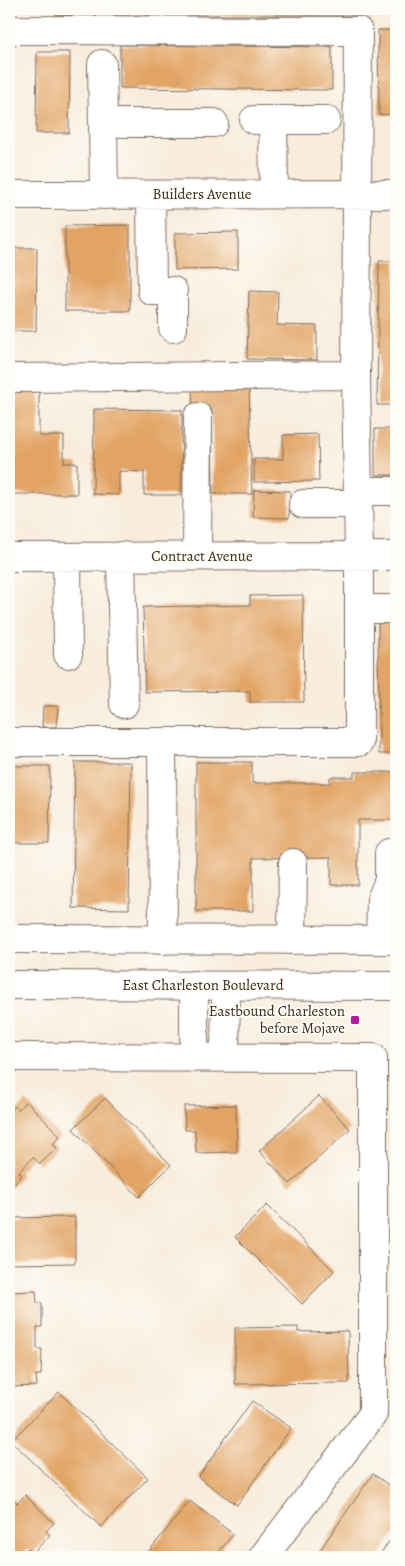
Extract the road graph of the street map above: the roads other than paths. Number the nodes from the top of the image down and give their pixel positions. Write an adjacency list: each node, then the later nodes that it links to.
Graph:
1 (9, 30): 7 (street)
2 (102, 64): 4 (street)
3 (326, 120): 6 (street)
4 (103, 123): 5 (street); 10 (street)
5 (214, 123)
6 (274, 194): 7 (street, Builders Avenue); 11 (street, Builders Avenue)
7 (358, 194): 8 (street, Builders Avenue); 13 (street)
8 (396, 194)
9 (9, 195): 10 (street, Builders Avenue)
10 (104, 195): 11 (street, Builders Avenue)
11 (151, 195): 12 (street)
12 (173, 328)
13 (356, 375): 14 (street); 17 (street)
14 (9, 378)
15 (198, 417): 20 (street)
16 (396, 491): 17 (street)
17 (358, 498): 18 (street); 21 (street)
18 (303, 504)
19 (121, 556): 20 (street, Contract Avenue); 24 (street, Contract Avenue); 28 (street)
20 (197, 556): 21 (street, Contract Avenue)
21 (359, 556): 22 (street, Contract Avenue); 25 (street)
22 (396, 556)
23 (9, 557): 24 (street, Contract Avenue)
24 (67, 557): 27 (street)
25 (359, 609): 26 (street); 30 (street)
26 (396, 609)
27 (68, 654)
28 (124, 704)
29 (9, 742): 30 (street)
30 (162, 742): 34 (street)
31 (396, 853): 36 (street)
32 (293, 863): 35 (street)
33 (9, 939): 34 (street)
34 (163, 940): 35 (street)
35 (292, 940): 36 (street)
36 (388, 940)
37 (9, 985): 38 (street, East Charleston Boulevard)
38 (194, 985): 39 (street, East Charleston Boulevard); 42 (street)
39 (226, 986): 40 (street, East Charleston Boulevard); 43 (street)
40 (396, 986)
41 (9, 1057): 42 (street)
42 (194, 1057): 43 (street)
43 (225, 1057): 44 (street)
44 (263, 1557)

